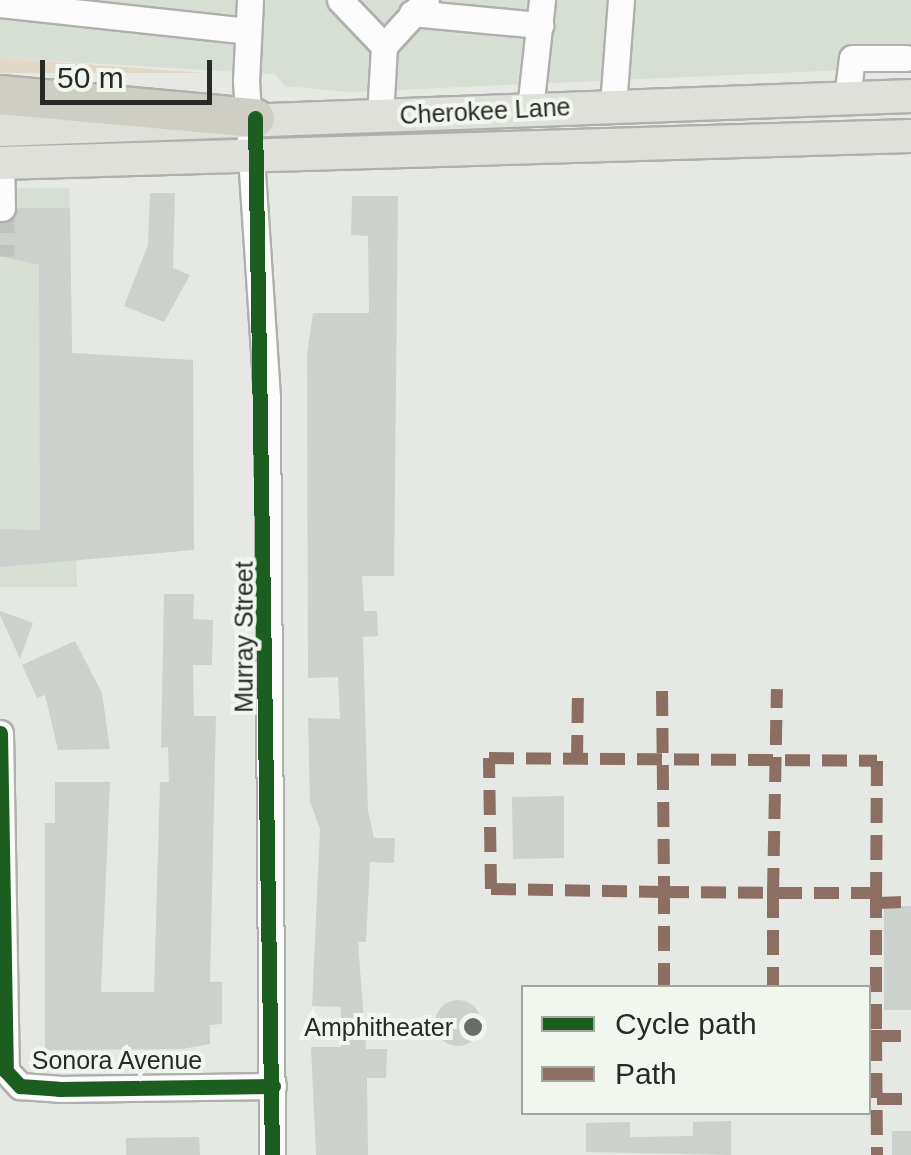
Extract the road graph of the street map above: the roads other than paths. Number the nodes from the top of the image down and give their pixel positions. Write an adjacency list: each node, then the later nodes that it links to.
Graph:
1 (250, 0): 7 (street, Murray Street)
2 (340, 0): 8 (street)
3 (621, 0): 13 (street)
4 (0, 4): 7 (street)
5 (419, 7): 6 (street); 8 (street)
6 (541, 12): 14 (street)
7 (248, 31): 16 (street, Murray Street)
8 (384, 46): 15 (street)
9 (909, 49): 11 (street); 12 (street)
10 (0, 95): 16 (highway)
11 (905, 96): 12 (main road, Cherokee Lane)
12 (847, 98): 13 (main road, Cherokee Lane)
13 (614, 106): 14 (main road, Cherokee Lane)
14 (530, 109): 15 (main road, Cherokee Lane)
15 (380, 116): 16 (main road, Cherokee Lane)
16 (255, 118): 17 (main road, Cherokee Lane); 19 (street, Murray Street)
17 (0, 130)
18 (911, 136): 19 (main road, Cherokee Lane)
19 (256, 159): 20 (main road, Cherokee Lane); 23 (street, Murray Street)
20 (1, 163): 21 (street)
21 (2, 208)
22 (0, 732): 23 (street, Sonora Avenue)
23 (273, 1086): 24 (street, Murray Street)
24 (272, 1155)

